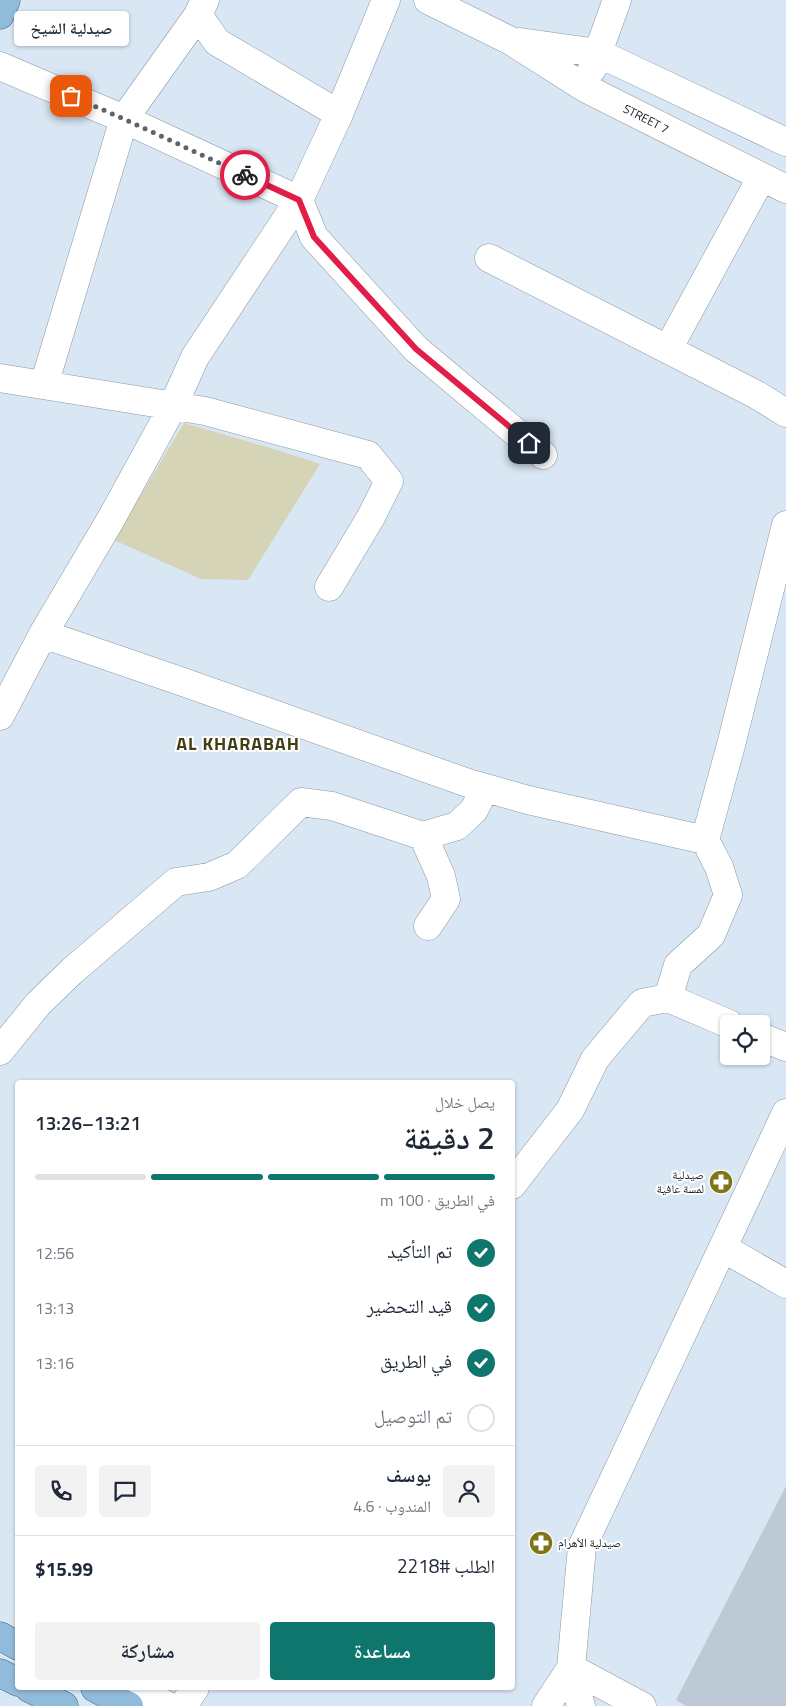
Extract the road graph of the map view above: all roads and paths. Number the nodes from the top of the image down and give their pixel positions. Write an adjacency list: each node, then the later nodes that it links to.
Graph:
1 (6, 0): 6 (main road)
2 (386, 0): 11 (street)
3 (428, 0): 7 (street, STREET 7)
4 (617, 0): 8 (street)
5 (201, 7): 11 (street); 12 (street)
6 (0, 14)
7 (511, 41): 8 (street, STREET 7); 10 (street, STREET 7)
8 (598, 53): 10 (street); 13 (street, STREET 7)
9 (0, 66): 12 (street)
10 (585, 88): 14 (street, STREET 7)
11 (339, 114): 16 (street)
12 (124, 119): 16 (street); 20 (street)
13 (786, 142)
14 (761, 178): 15 (street, STREET 7); 18 (street)
15 (786, 189)
16 (299, 200): 21 (street); 23 (street)
17 (489, 258): 18 (street)
18 (668, 349): 22 (street)
19 (0, 378): 20 (street)
20 (44, 385): 21 (street)
21 (173, 406): 25 (street); 26 (street)
22 (786, 413)
23 (543, 455)
24 (786, 525): 30 (street)
25 (329, 587)
26 (43, 634): 27 (street); 28 (street)
27 (0, 716)
28 (485, 788): 29 (street); 30 (street)
29 (423, 836): 31 (street); 36 (street)
30 (705, 840): 32 (street)
31 (428, 926)
32 (668, 998): 33 (street); 38 (street)
33 (720, 1020)
34 (770, 1041): 35 (street)
35 (786, 1047)
36 (0, 1051)
37 (786, 1113): 39 (street)
38 (515, 1181)
39 (723, 1248): 40 (street); 44 (street)
40 (786, 1284)
41 (0, 1636): 42 (street); 43 (main road)
42 (15, 1637)
43 (15, 1644)
44 (570, 1668): 55 (street); 56 (street); 57 (street)
45 (0, 1672): 46 (main road)
46 (15, 1680)
47 (33, 1690): 51 (main road)
48 (99, 1690): 52 (main road)
49 (139, 1690): 53 (street)
50 (194, 1690): 54 (street)
51 (64, 1706)
52 (129, 1706)
53 (168, 1706)
54 (183, 1706)
55 (546, 1706)
56 (581, 1706)
57 (642, 1706)

